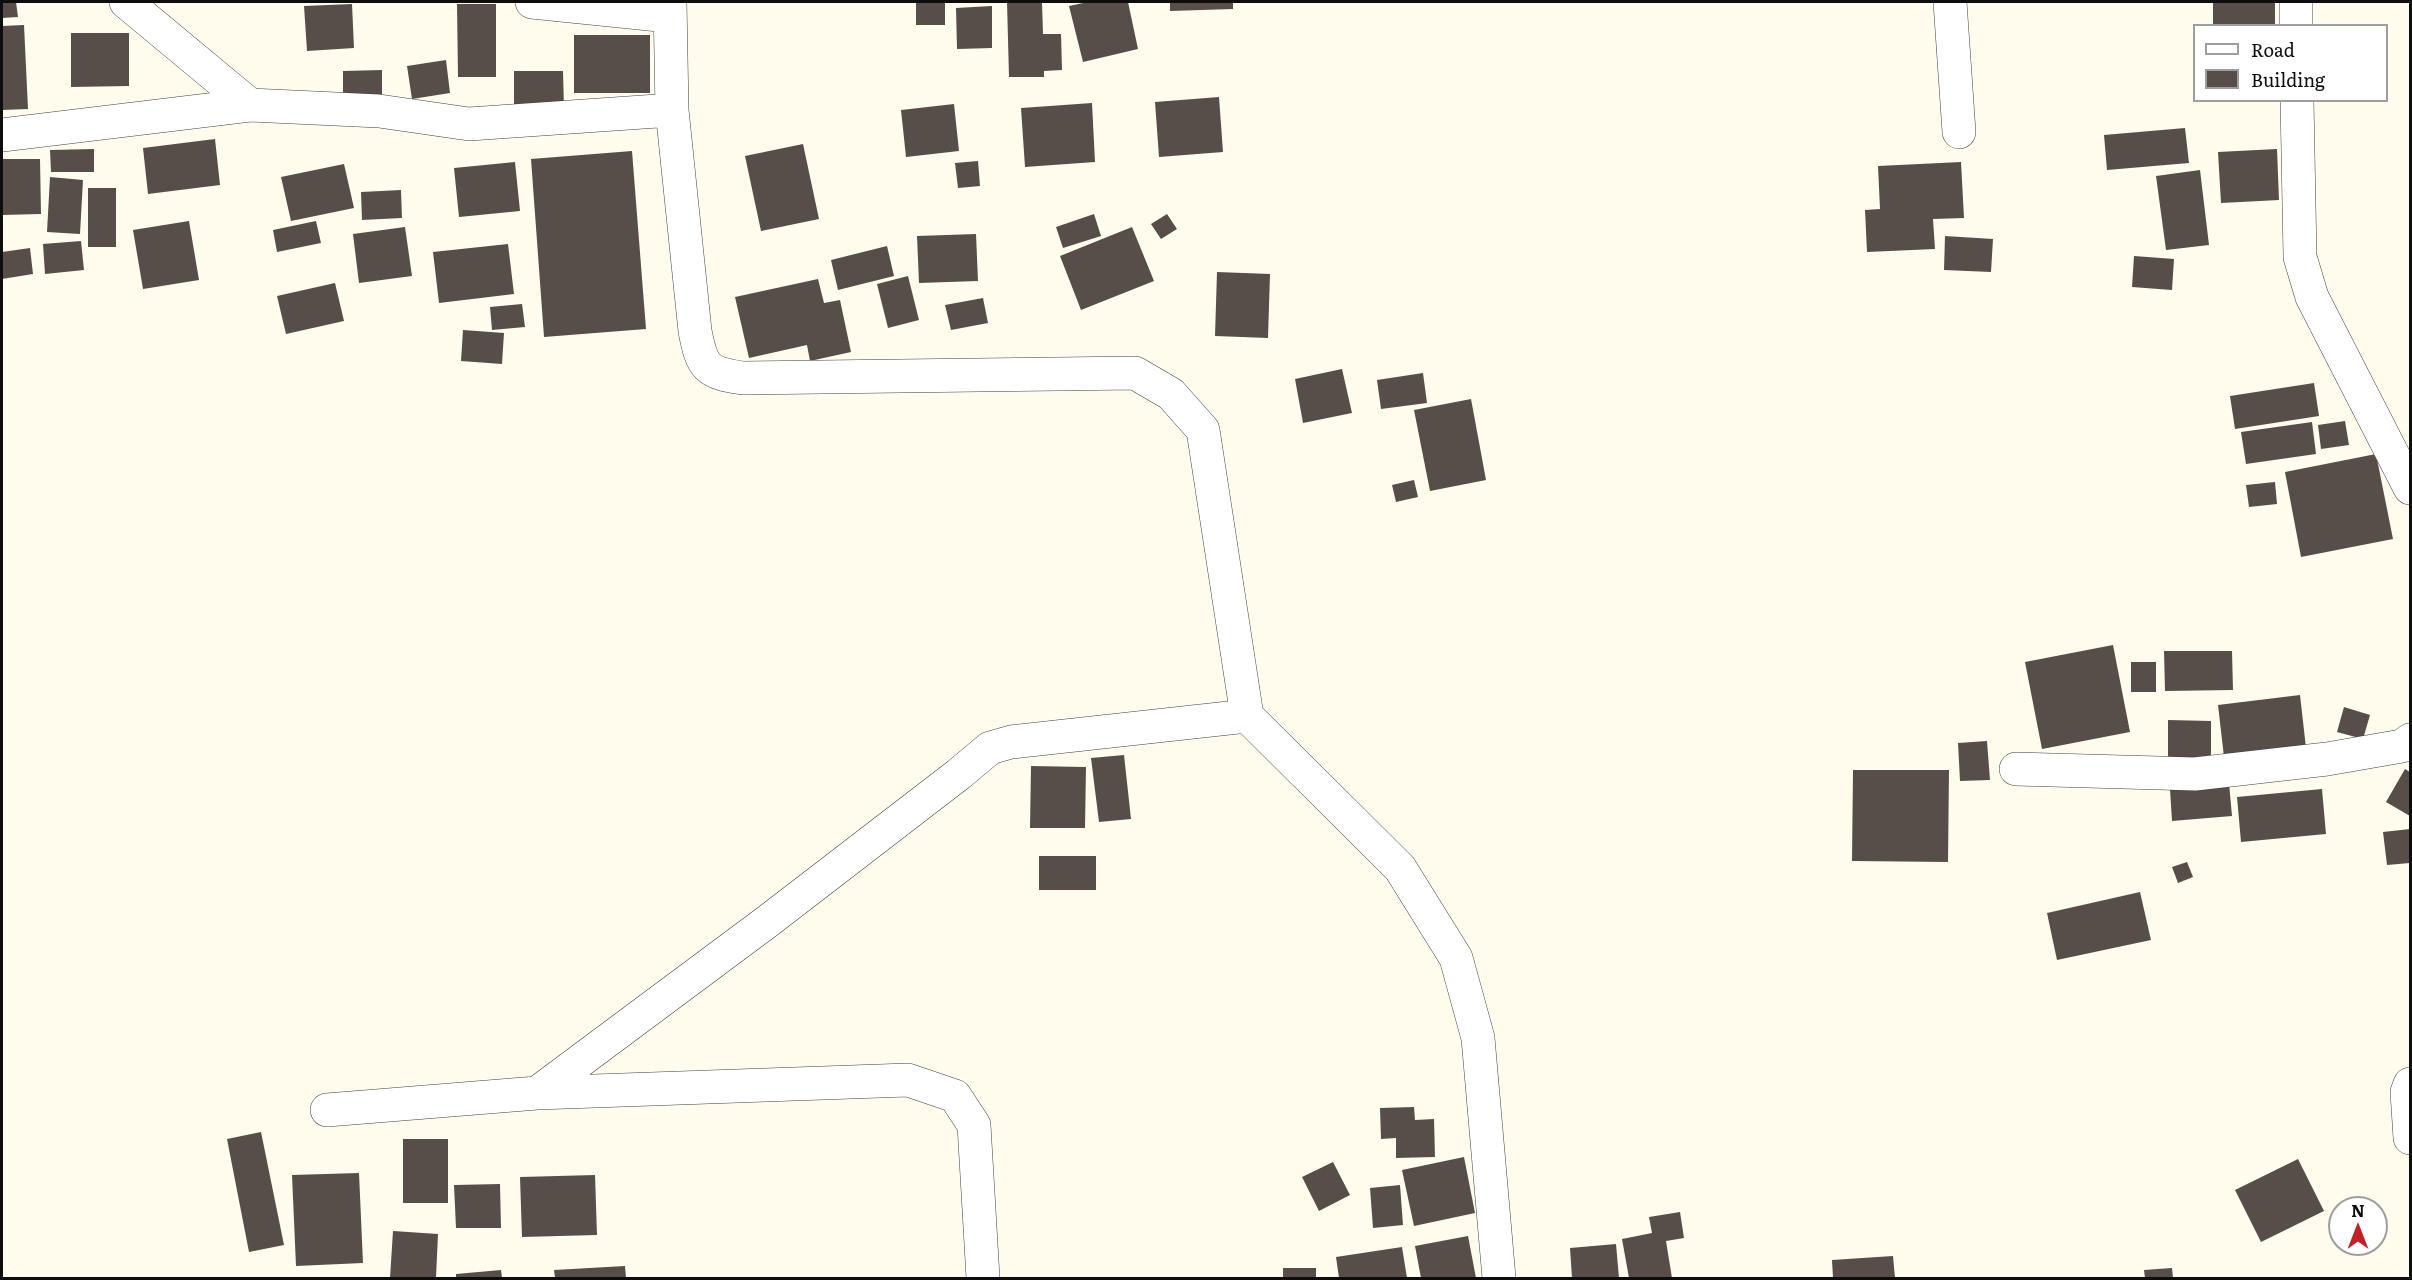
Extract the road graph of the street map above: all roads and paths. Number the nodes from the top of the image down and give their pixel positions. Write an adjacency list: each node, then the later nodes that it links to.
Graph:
1 (126, 2): 8 (street)
2 (532, 2): 5 (street)
3 (1950, 2): 10 (street)
4 (2296, 2): 6 (street)
5 (670, 9): 9 (street)
6 (2296, 24)
7 (2297, 102): 12 (street)
8 (250, 105): 9 (street); 11 (street)
9 (672, 111): 13 (street)
10 (1959, 132)
11 (2, 135)
12 (2410, 488)
13 (1247, 716): 17 (street); 21 (street)
14 (2410, 740): 15 (street)
15 (2016, 769)
16 (2410, 1084): 19 (street)
17 (537, 1093): 18 (street); 20 (street)
18 (327, 1110)
19 (2410, 1138)
20 (982, 1278)
21 (1499, 1278)

